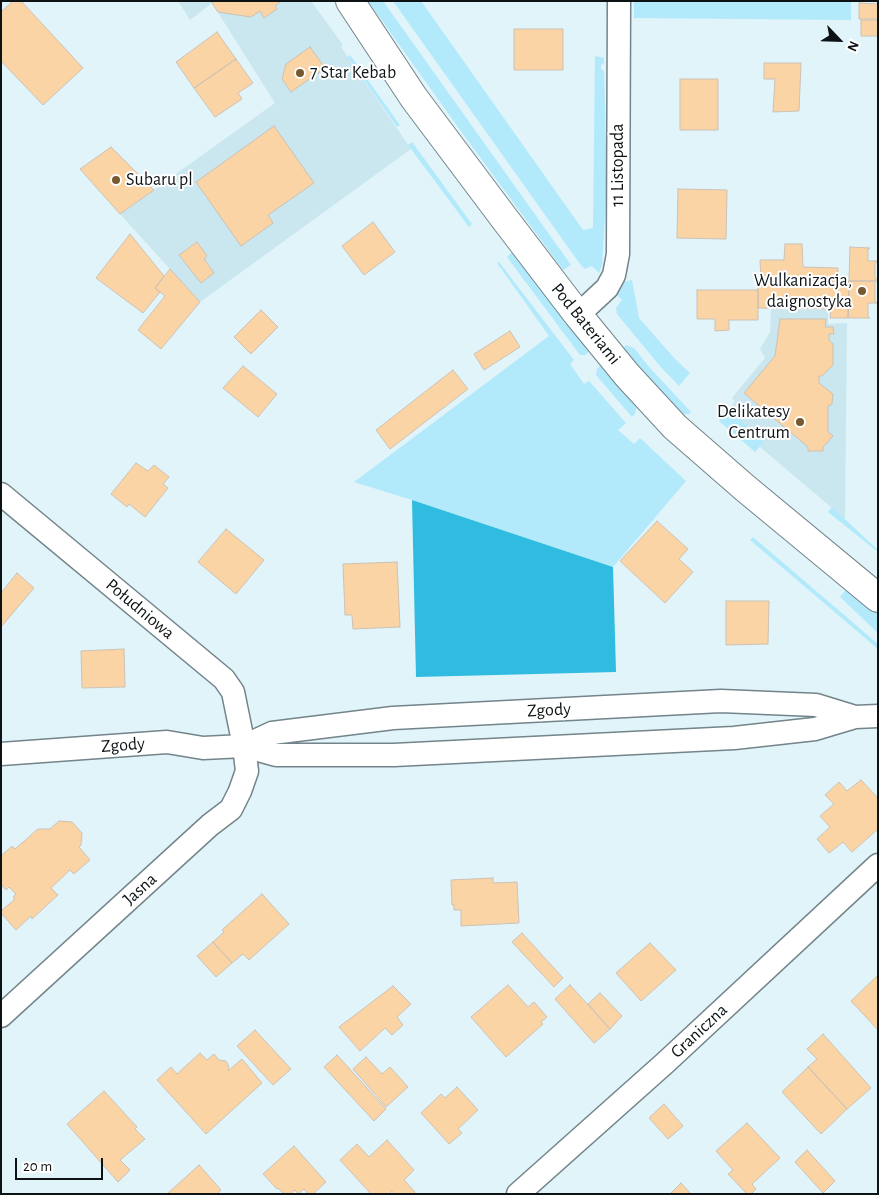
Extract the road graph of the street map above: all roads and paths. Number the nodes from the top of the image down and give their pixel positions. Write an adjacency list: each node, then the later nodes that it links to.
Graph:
1 (350, 1): 3 (street, Pod Bateriami)
2 (619, 1): 3 (street, 11 Listopada)
3 (578, 315): 5 (street, Pod Bateriami)
4 (1, 494): 8 (street, Południowa)
5 (878, 598)
6 (878, 716): 7 (street, Zgody)
7 (855, 717): 8 (street, Zgody); 8 (street, Zgody)
8 (244, 746): 9 (street, Zgody); 11 (street, Jasna)
9 (1, 754)
10 (878, 865): 12 (street, Graniczna)
11 (1, 1016)
12 (518, 1194)

